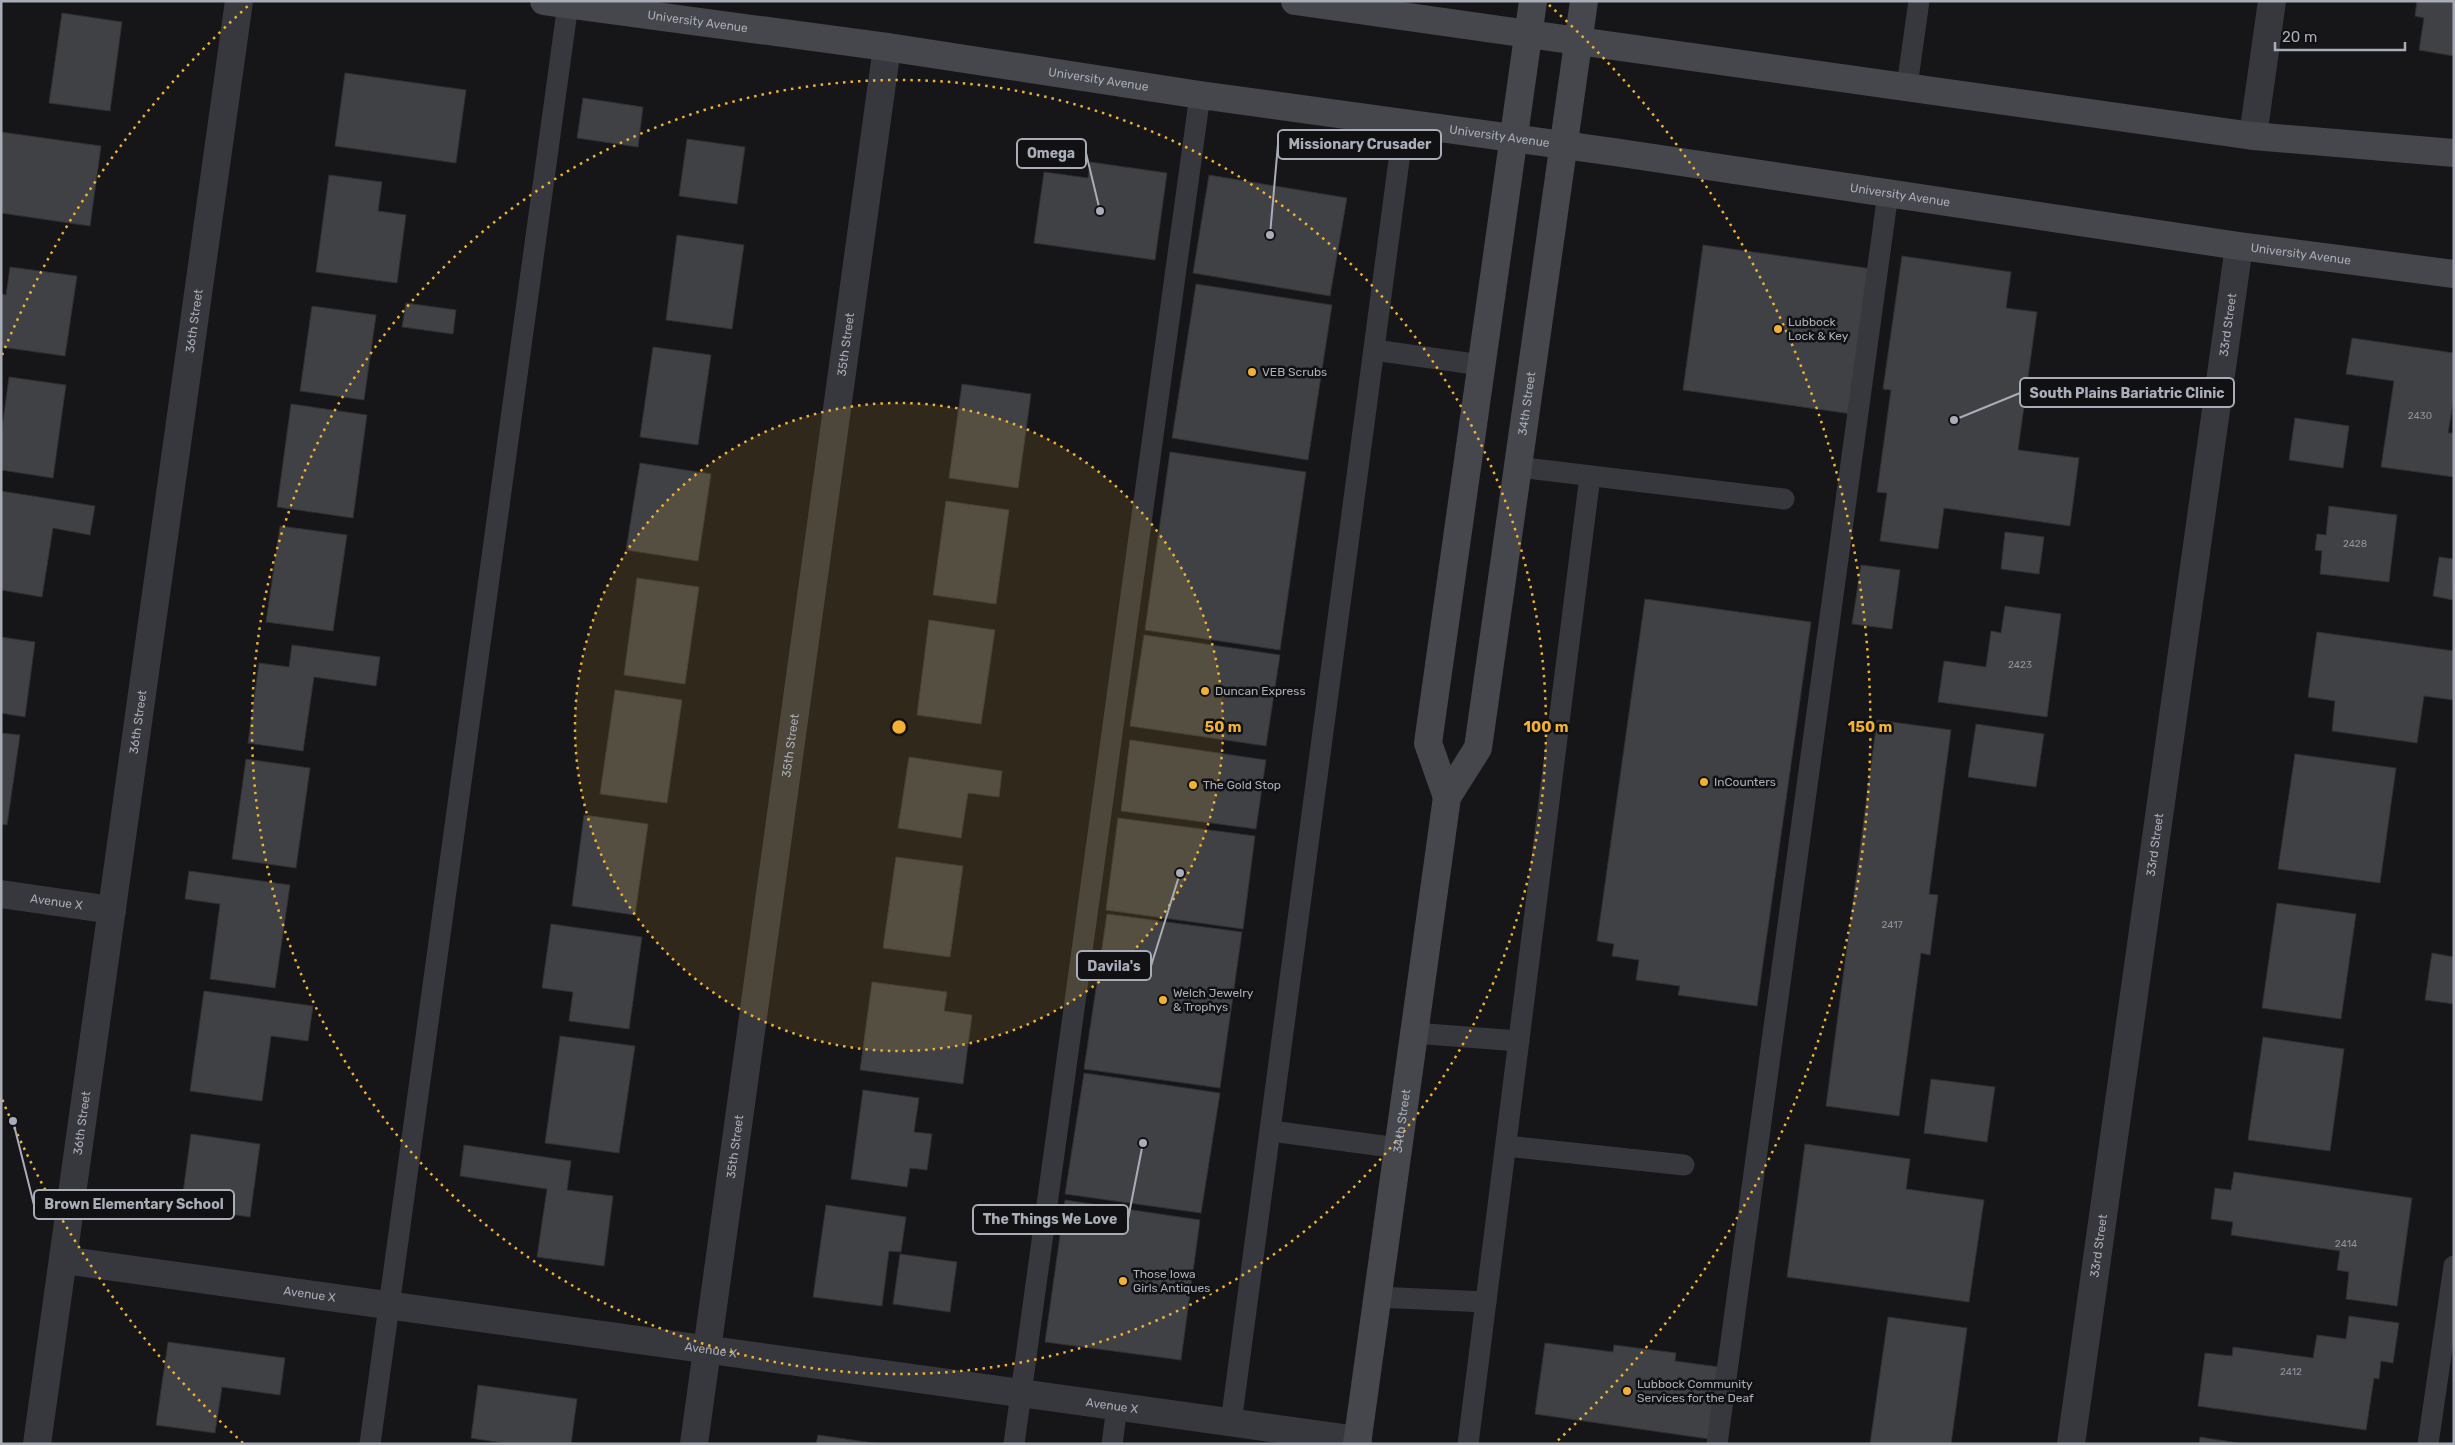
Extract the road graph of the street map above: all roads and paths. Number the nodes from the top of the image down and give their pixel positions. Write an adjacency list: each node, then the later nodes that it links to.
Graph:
1 (239, 1): 28 (street, 36th Street)
2 (1295, 1): 8 (main road)
3 (1533, 1): 8 (main road, 34th Street)
4 (1584, 1): 9 (main road, 34th Street)
5 (1919, 1): 11 (lane)
6 (2272, 1): 14 (street)
7 (556, 3): 10 (main road, University Avenue); 39 (lane)
8 (1529, 33): 9 (main road); 15 (main road, 34th Street)
9 (1579, 40): 11 (main road); 16 (main road, 34th Street)
10 (886, 48): 12 (main road, University Avenue); 40 (street, 35th Street)
11 (1907, 86): 14 (main road)
12 (1200, 95): 13 (main road, University Avenue); 41 (lane)
13 (1404, 123): 15 (main road, University Avenue); 21 (lane)
14 (2253, 136): 17 (main road)
15 (1512, 138): 16 (main road, University Avenue); 22 (main road, 34th Street)
16 (1564, 145): 18 (main road, University Avenue); 23 (main road, 34th Street)
17 (2454, 152)
18 (1888, 193): 19 (main road, University Avenue); 51 (lane)
19 (2239, 246): 20 (main road, University Avenue); 52 (street, 33rd Street)
20 (2454, 274)
21 (1374, 350): 22 (lane); 31 (lane)
22 (1481, 365): 26 (main road, 34th Street)
23 (1518, 467): 24 (lane); 26 (main road, 34th Street)
24 (1590, 476): 25 (lane); 30 (lane)
25 (1784, 499)
26 (1447, 798): 29 (main road, 34th Street)
27 (1, 894): 28 (street, Avenue X)
28 (112, 910): 35 (street, 36th Street)
29 (1414, 1033): 30 (lane); 33 (main road, 34th Street)
30 (1519, 1041): 32 (lane)
31 (1272, 1131): 33 (lane); 43 (lane)
32 (1506, 1146): 34 (lane); 38 (lane)
33 (1398, 1148): 37 (main road, 34th Street)
34 (1684, 1165)
35 (63, 1260): 39 (street, Avenue X); 45 (street, 36th Street)
36 (2454, 1266): 53 (lane)
37 (1377, 1298): 38 (lane); 44 (main road, 34th Street)
38 (1486, 1302): 50 (lane)
39 (390, 1306): 40 (street, Avenue X); 46 (lane)
40 (707, 1350): 41 (street, Avenue X); 47 (street, 35th Street)
41 (1021, 1394): 42 (street, Avenue X); 48 (lane)
42 (1117, 1407): 43 (street, Avenue X); 49 (lane)
43 (1231, 1423): 44 (street, Avenue X)
44 (1358, 1442)
45 (37, 1444)
46 (370, 1444)
47 (694, 1444)
48 (1014, 1444)
49 (1112, 1444)
50 (1468, 1444)
51 (1717, 1444)
52 (2071, 1444)
53 (2428, 1444)

